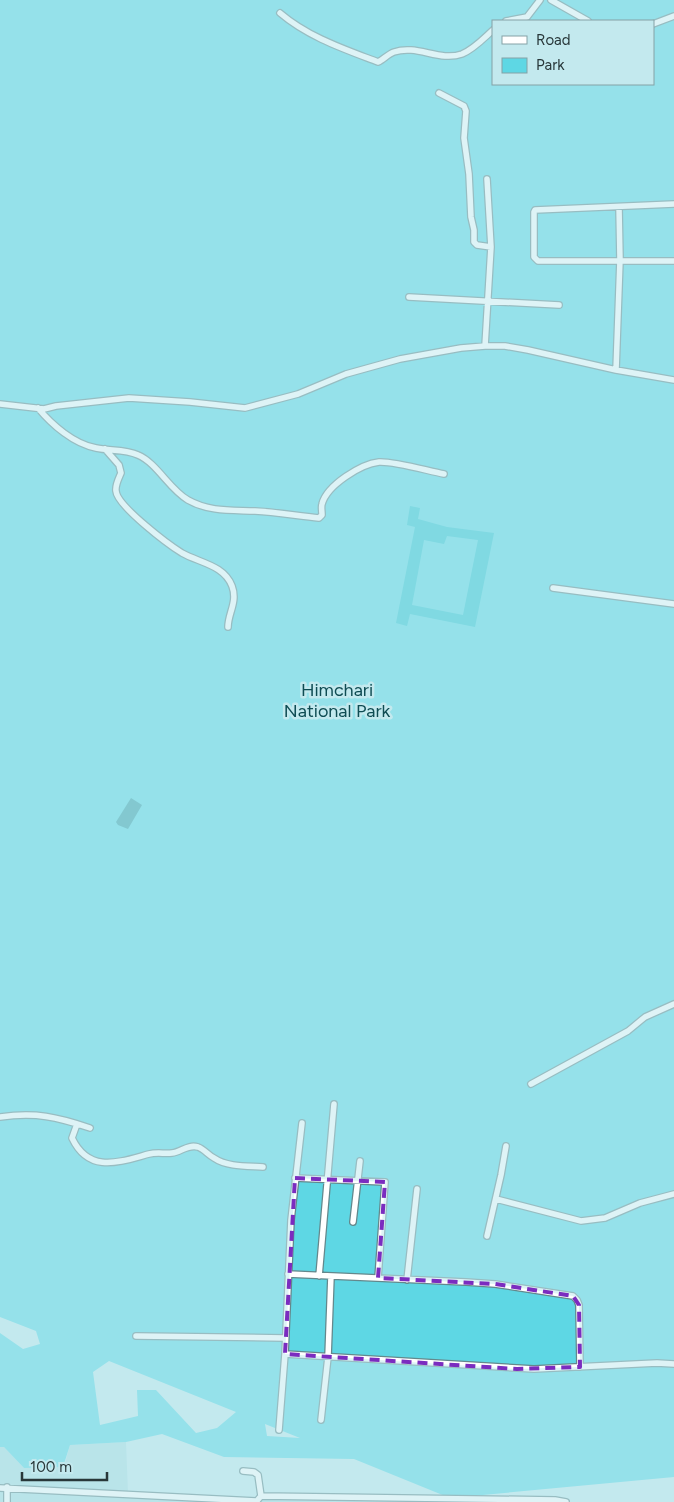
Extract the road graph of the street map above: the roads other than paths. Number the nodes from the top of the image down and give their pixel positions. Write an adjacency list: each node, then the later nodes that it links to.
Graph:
1 (540, 0): 5 (street)
2 (551, 0): 6 (street)
3 (280, 13): 8 (street)
4 (674, 16): 7 (street)
5 (511, 20)
6 (586, 20)
7 (654, 24)
8 (492, 31)
9 (439, 93): 13 (street)
10 (487, 179): 13 (street)
11 (674, 204): 12 (street)
12 (619, 207): 14 (street); 14 (street)
13 (491, 247): 17 (street)
14 (620, 260): 15 (street); 20 (street)
15 (674, 261)
16 (409, 297): 17 (street)
17 (488, 302): 18 (street); 19 (street)
18 (559, 305)
19 (485, 346): 20 (street); 23 (street)
20 (616, 370): 21 (street)
21 (674, 380)
22 (0, 404): 23 (street)
23 (41, 409): 24 (street)
24 (105, 449): 25 (street); 28 (street)
25 (444, 474)
26 (553, 588): 27 (street)
27 (674, 604)
28 (228, 627)
29 (674, 1004): 30 (street)
30 (531, 1084)
31 (334, 1104): 40 (street)
32 (0, 1117): 34 (street)
33 (302, 1123): 39 (street)
34 (77, 1124): 35 (street); 38 (street)
35 (90, 1128)
36 (506, 1146): 44 (street)
37 (360, 1161): 41 (street)
38 (263, 1167)
39 (295, 1178): 40 (street); 47 (street)
40 (327, 1179): 41 (street); 48 (street)
41 (357, 1181): 45 (street); 50 (street)
42 (416, 1189): 51 (street)
43 (674, 1194): 44 (street)
44 (496, 1200): 46 (street)
45 (353, 1222)
46 (488, 1236)
47 (288, 1274): 48 (street); 53 (street)
48 (318, 1276): 49 (street)
49 (331, 1276): 50 (street); 55 (street)
50 (378, 1278): 51 (street)
51 (407, 1280): 57 (street)
52 (136, 1336): 53 (street)
53 (285, 1338): 54 (street)
54 (285, 1354): 55 (street); 59 (street)
55 (328, 1357): 57 (street); 58 (street)
56 (674, 1364): 57 (street)
57 (580, 1367)
58 (321, 1420)
59 (279, 1430)
60 (243, 1471): 63 (street)
61 (7, 1487): 62 (street); 64 (street); 67 (street)
62 (0, 1488)
63 (261, 1496): 65 (street); 66 (street)
64 (170, 1499): 66 (street)
65 (421, 1500): 68 (street)
66 (256, 1501)
67 (7, 1502)
68 (566, 1502)

